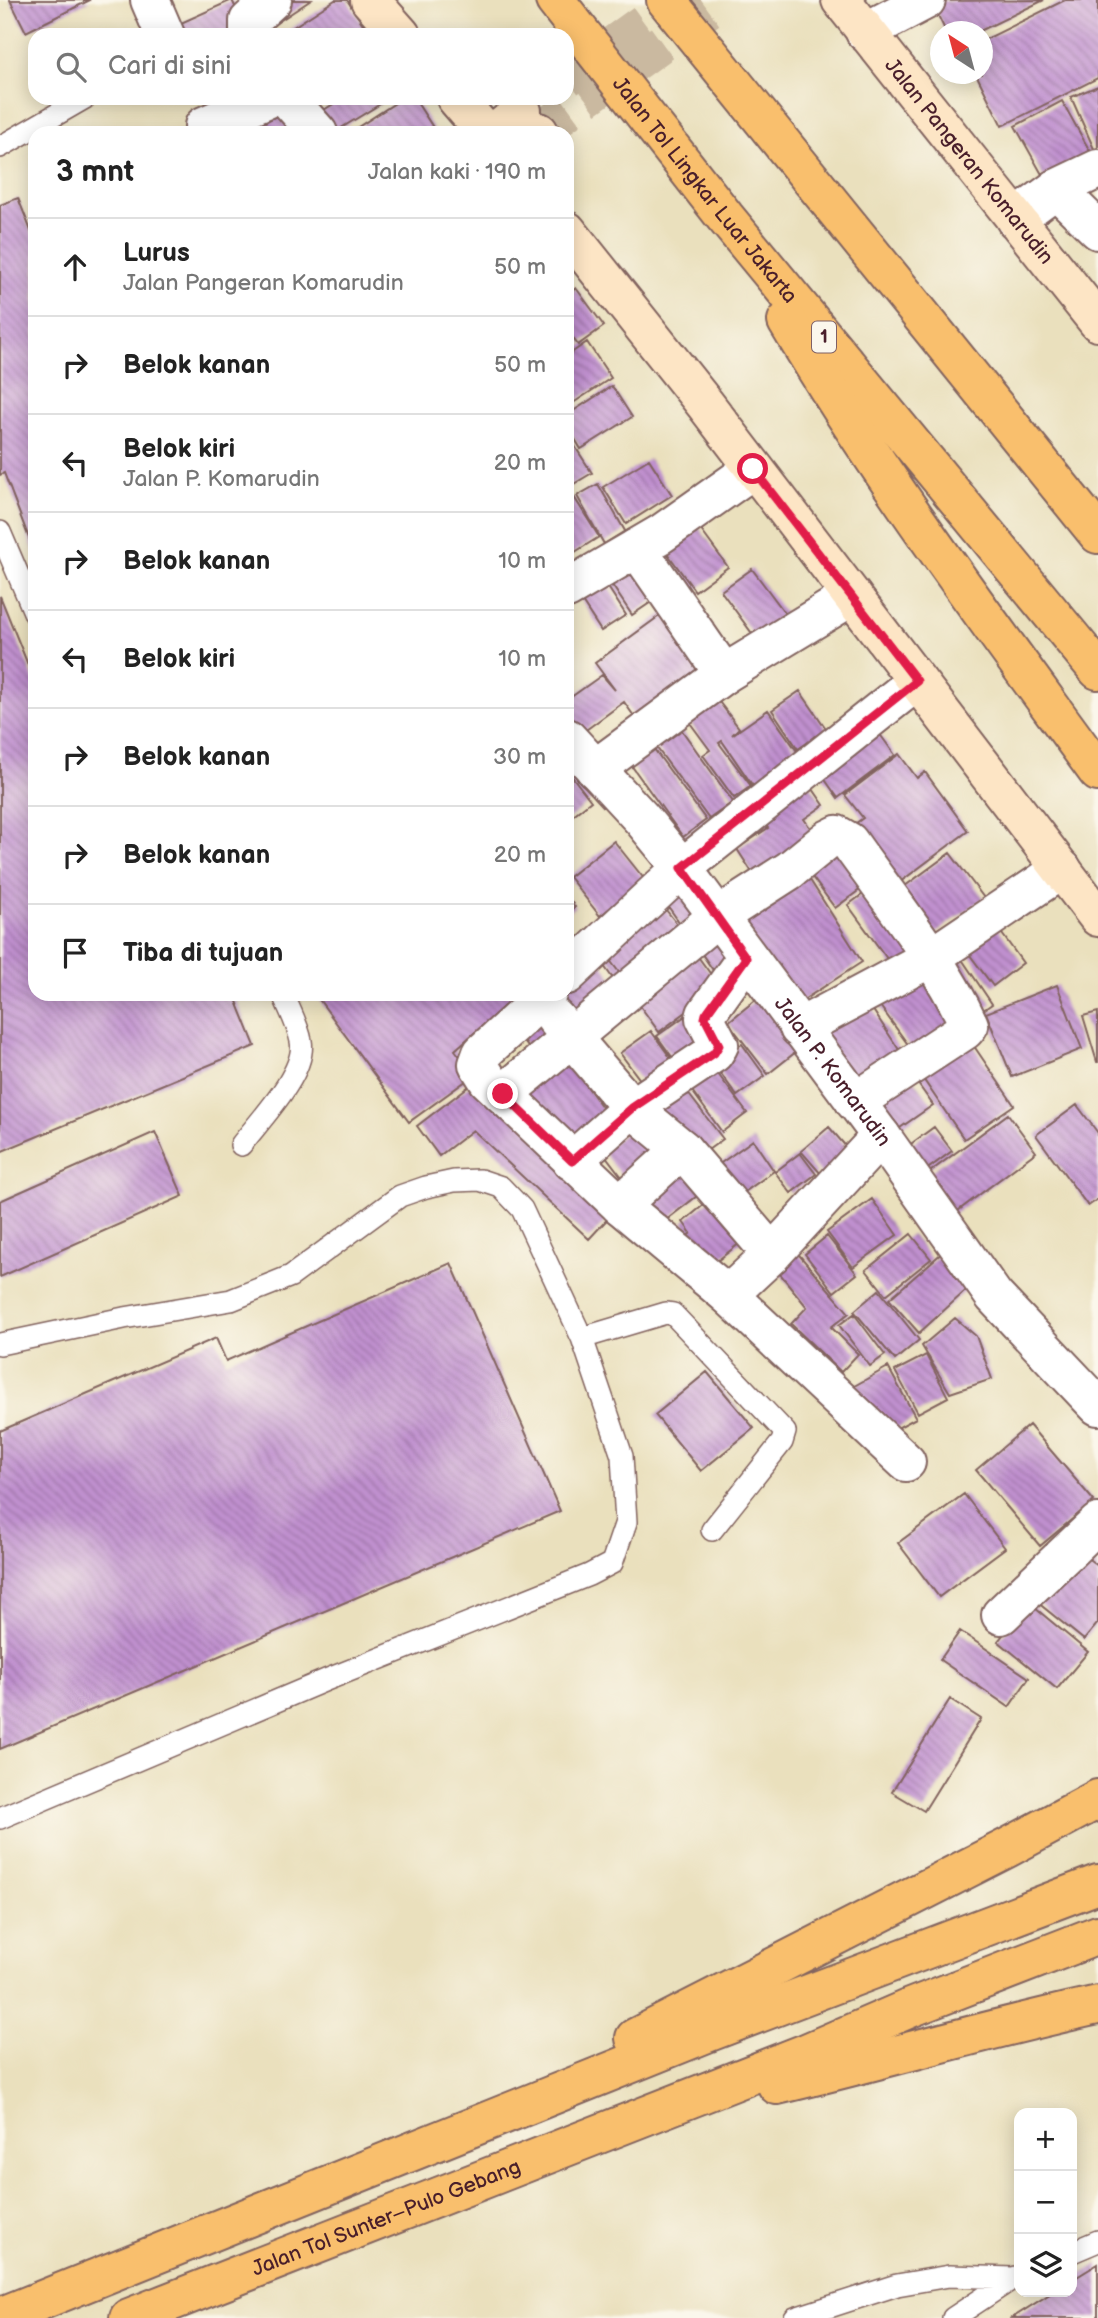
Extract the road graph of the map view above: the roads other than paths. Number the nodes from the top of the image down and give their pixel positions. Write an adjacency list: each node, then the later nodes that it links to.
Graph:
1 (150, 0): 8 (street)
2 (272, 0): 9 (street)
3 (370, 0): 10 (street)
4 (555, 0): 24 (highway, Jalan Tol Lingkar Luar Jakarta / 1)
5 (666, 0): 31 (highway)
6 (841, 0): 11 (street, Jalan Pangeran Komarudin)
7 (926, 0): 11 (street)
8 (162, 28)
9 (248, 28)
10 (395, 28)
11 (865, 32): 25 (street, Jalan Pangeran Komarudin)
12 (73, 105): 17 (lane)
13 (246, 105): 16 (street)
14 (293, 105): 18 (street)
15 (462, 105): 19 (street)
16 (201, 119)
17 (36, 126)
18 (312, 126)
19 (480, 126)
20 (28, 131): 21 (lane)
21 (0, 147)
22 (1098, 169): 23 (street)
23 (1056, 189): 25 (street); 26 (street)
24 (725, 217): 36 (highway, Jalan Tol Lingkar Luar Jakarta / 1); 40 (highway)
25 (1015, 219): 28 (street, Jalan Pangeran Komarudin)
26 (1098, 230)
27 (574, 241): 29 (street)
28 (1098, 322)
29 (753, 469): 32 (street); 34 (street)
30 (0, 533): 35 (lane)
31 (1098, 534)
32 (637, 548): 33 (street); 37 (street)
33 (574, 585)
34 (852, 596): 37 (street); 38 (street)
35 (28, 598)
36 (1098, 670)
37 (724, 674): 39 (street)
38 (917, 681): 41 (street); 42 (street)
39 (575, 750): 41 (street, Jalan P. Komarudin)
40 (1098, 772)
41 (682, 868): 43 (street, Jalan P. Komarudin); 47 (street)
42 (1062, 869): 44 (street); 46 (street)
43 (718, 917): 45 (street, Jalan P. Komarudin); 46 (street); 52 (street)
44 (1098, 917)
45 (746, 958): 51 (street, Jalan P. Komarudin); 55 (street)
46 (930, 958): 51 (street); 54 (street)
47 (574, 968)
48 (286, 1001): 57 (lane)
49 (534, 1001): 53 (street)
50 (543, 1001): 52 (street)
51 (799, 1028): 54 (street, Jalan P. Komarudin)
52 (572, 1036): 53 (street); 55 (street)
53 (503, 1094): 59 (street)
54 (855, 1102): 56 (street, Jalan P. Komarudin)
55 (632, 1108): 58 (street); 59 (street)
56 (881, 1136): 61 (street); 65 (street, Jalan P. Komarudin)
57 (242, 1144)
58 (682, 1149): 60 (street); 61 (street)
59 (572, 1161): 60 (street)
60 (620, 1205): 62 (street)
61 (772, 1254): 62 (street)
62 (728, 1295): 66 (street)
63 (583, 1338): 64 (lane); 68 (lane); 71 (lane)
64 (0, 1343)
65 (1098, 1406)
66 (906, 1462)
67 (1098, 1523): 69 (street)
68 (712, 1530)
69 (1001, 1615)
70 (1098, 1798): 76 (highway)
71 (0, 1818)
72 (1098, 1884): 76 (highway)
73 (1098, 1935): 75 (highway)
74 (1098, 2005): 75 (highway)
75 (642, 2118): 82 (highway, Jalan Tol Sunter–Pulo Gebang)
76 (412, 2152): 81 (highway)
77 (1098, 2241): 78 (lane)
78 (1077, 2250)
79 (1014, 2276): 83 (lane)
80 (1014, 2277): 84 (lane)
81 (0, 2317)
82 (130, 2318)
83 (795, 2318)
84 (953, 2318)

